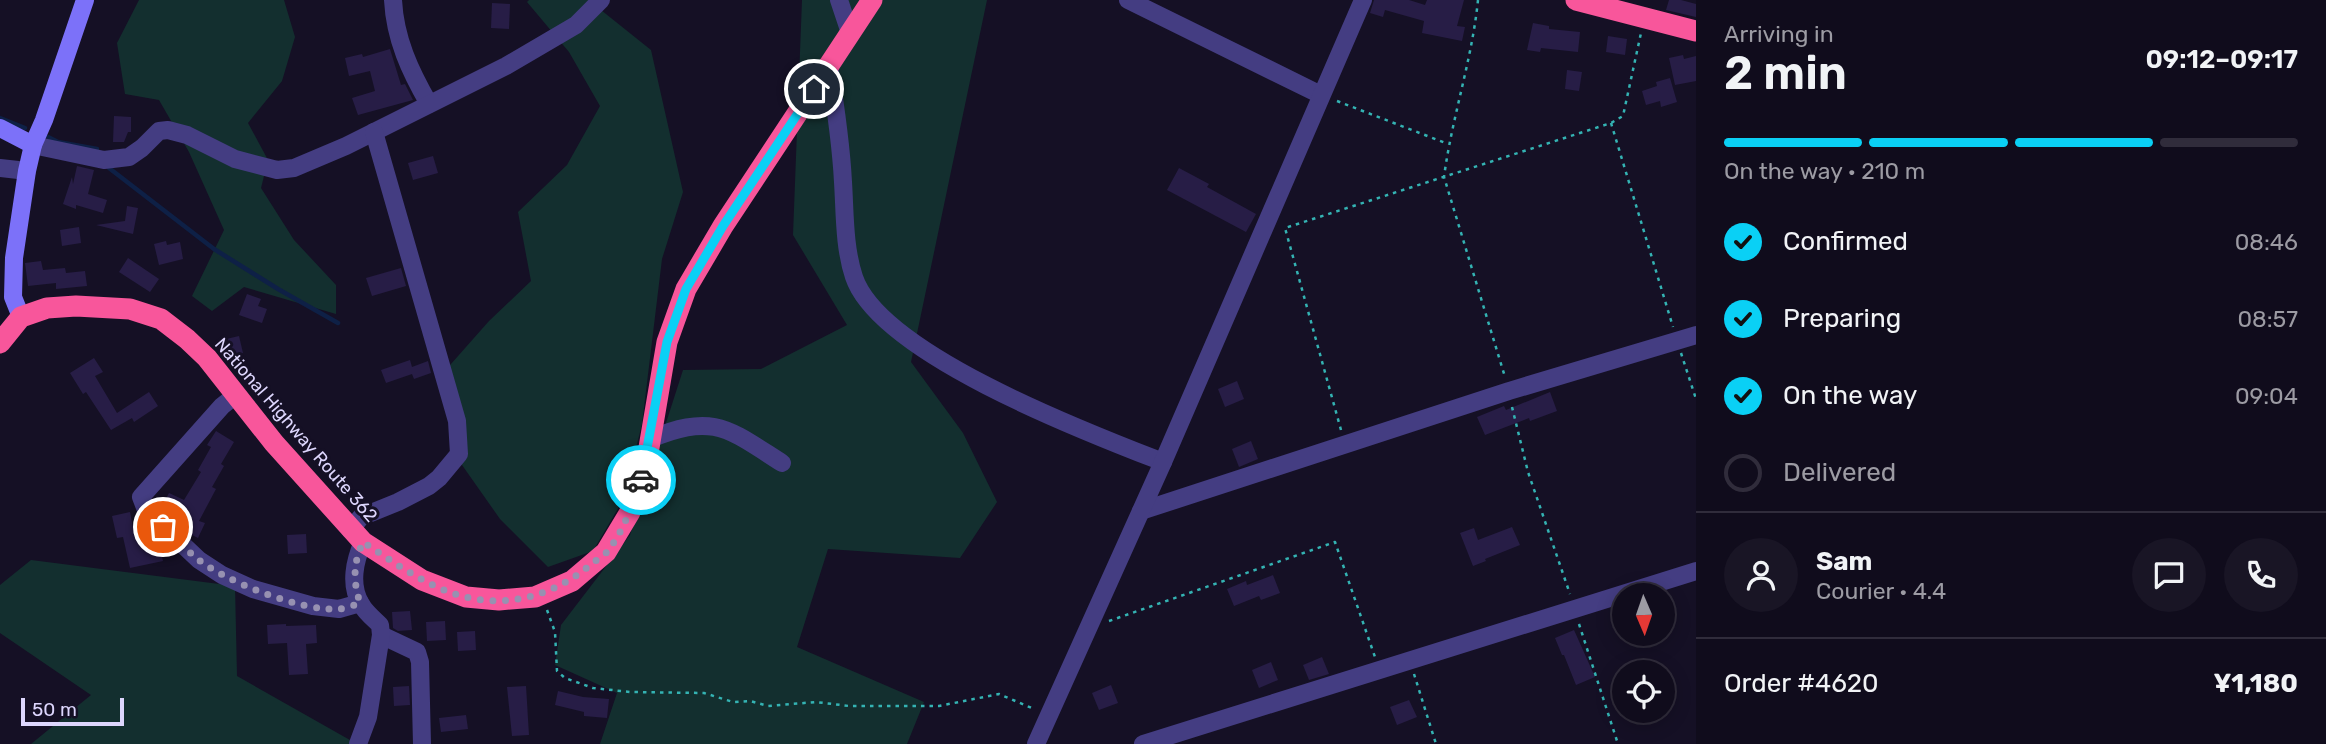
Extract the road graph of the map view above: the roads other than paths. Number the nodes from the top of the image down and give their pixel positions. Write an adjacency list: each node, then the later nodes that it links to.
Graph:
1 (85, 0): 16 (street)
2 (393, 0): 13 (street)
3 (601, 0): 13 (street)
4 (839, 0): 10 (street)
5 (872, 0): 10 (highway, National Highway Route 362)
6 (1128, 0): 12 (street)
7 (1363, 0): 12 (street)
8 (1576, 0): 9 (highway)
9 (1696, 32)
10 (850, 33): 11 (highway, National Highway Route 362)
11 (828, 65): 25 (highway, National Highway Route 362); 26 (street)
12 (1321, 94): 19 (street)
13 (429, 104): 15 (street)
14 (0, 128): 16 (street)
15 (374, 132): 16 (street); 29 (street)
16 (33, 145): 18 (street)
17 (0, 168): 18 (street)
18 (27, 170): 21 (street)
19 (1270, 217): 20 (street); 26 (street)
20 (1285, 228)
21 (20, 317): 23 (highway); 24 (highway, National Highway Route 362)
22 (1696, 335): 28 (street)
23 (0, 343)
24 (236, 395): 29 (highway, National Highway Route 362); 31 (street)
25 (650, 439): 27 (street); 29 (highway, National Highway Route 362)
26 (1163, 462): 28 (street)
27 (782, 463)
28 (1141, 511): 35 (street)
29 (356, 536): 31 (street)
30 (1696, 571): 36 (street)
31 (360, 603): 32 (street)
32 (381, 635): 33 (street); 34 (street)
33 (358, 744)
34 (422, 744)
35 (1036, 744)
36 (1143, 744)

